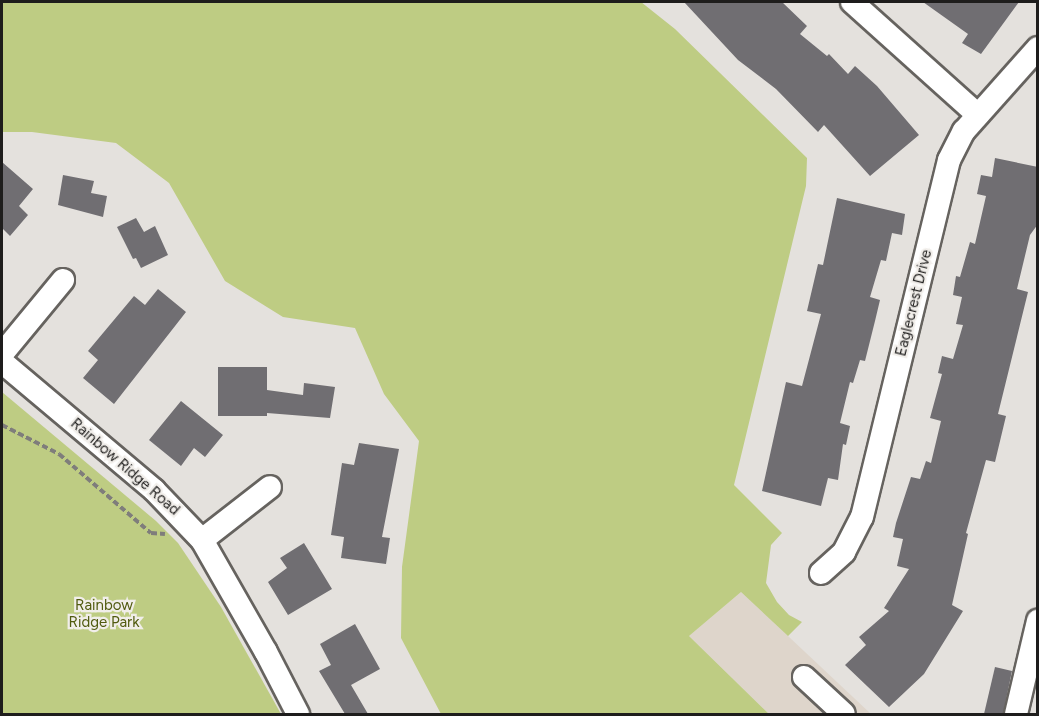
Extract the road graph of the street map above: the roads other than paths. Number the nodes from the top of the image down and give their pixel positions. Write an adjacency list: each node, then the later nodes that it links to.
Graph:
1 (852, 2): 3 (street)
2 (1038, 48): 3 (street, Eaglecrest Drive)
3 (978, 115): 9 (street, Eaglecrest Drive)
4 (63, 280): 5 (street)
5 (2, 354)
6 (2, 362): 8 (street, Rainbow Ridge Road)
7 (270, 487): 8 (street)
8 (202, 540): 12 (street, Rainbow Ridge Road)
9 (821, 573)
10 (1038, 621): 14 (street)
11 (804, 676): 13 (street)
12 (298, 714)
13 (844, 714)
14 (1016, 714)

